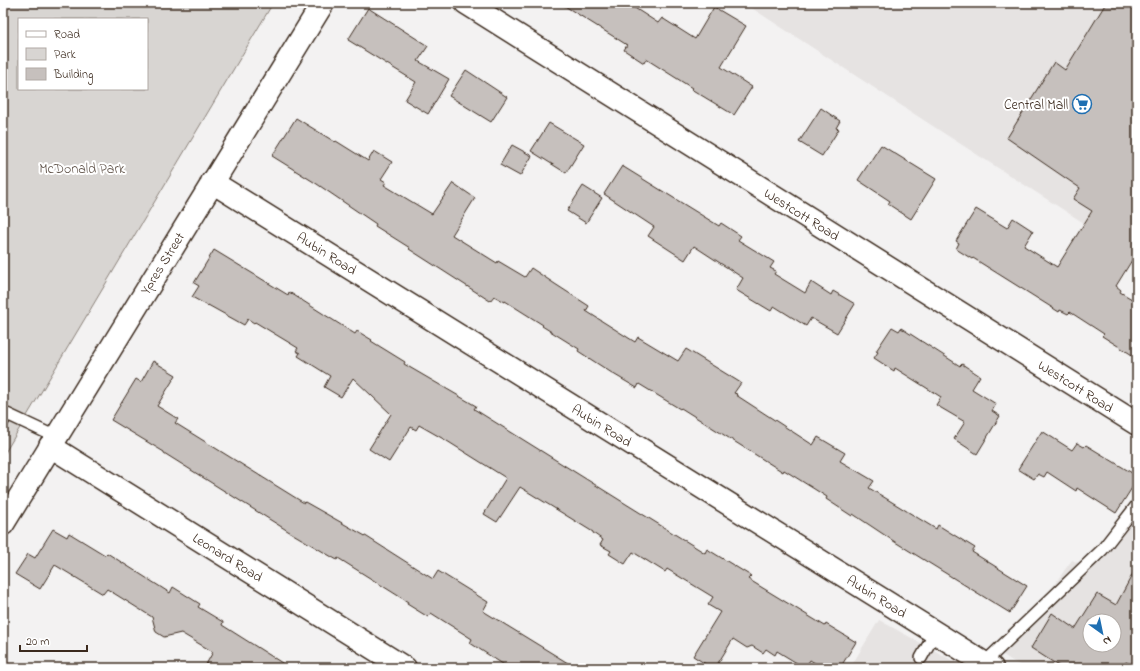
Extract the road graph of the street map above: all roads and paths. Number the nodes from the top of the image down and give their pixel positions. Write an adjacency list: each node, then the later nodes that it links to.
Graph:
1 (323, 3): 3 (street, Ypres Street)
2 (466, 3): 5 (street, Westcott Road)
3 (212, 182): 6 (street, Ypres Street); 9 (street, Aubin Road)
4 (3, 421): 6 (lane)
5 (1137, 424)
6 (53, 442): 8 (street, Ypres Street); 12 (street, Leonard Road)
7 (1137, 505): 11 (lane)
8 (3, 524)
9 (935, 633): 10 (lane); 11 (street, Aubin Road)
10 (921, 658)
11 (988, 665)
12 (406, 668)

